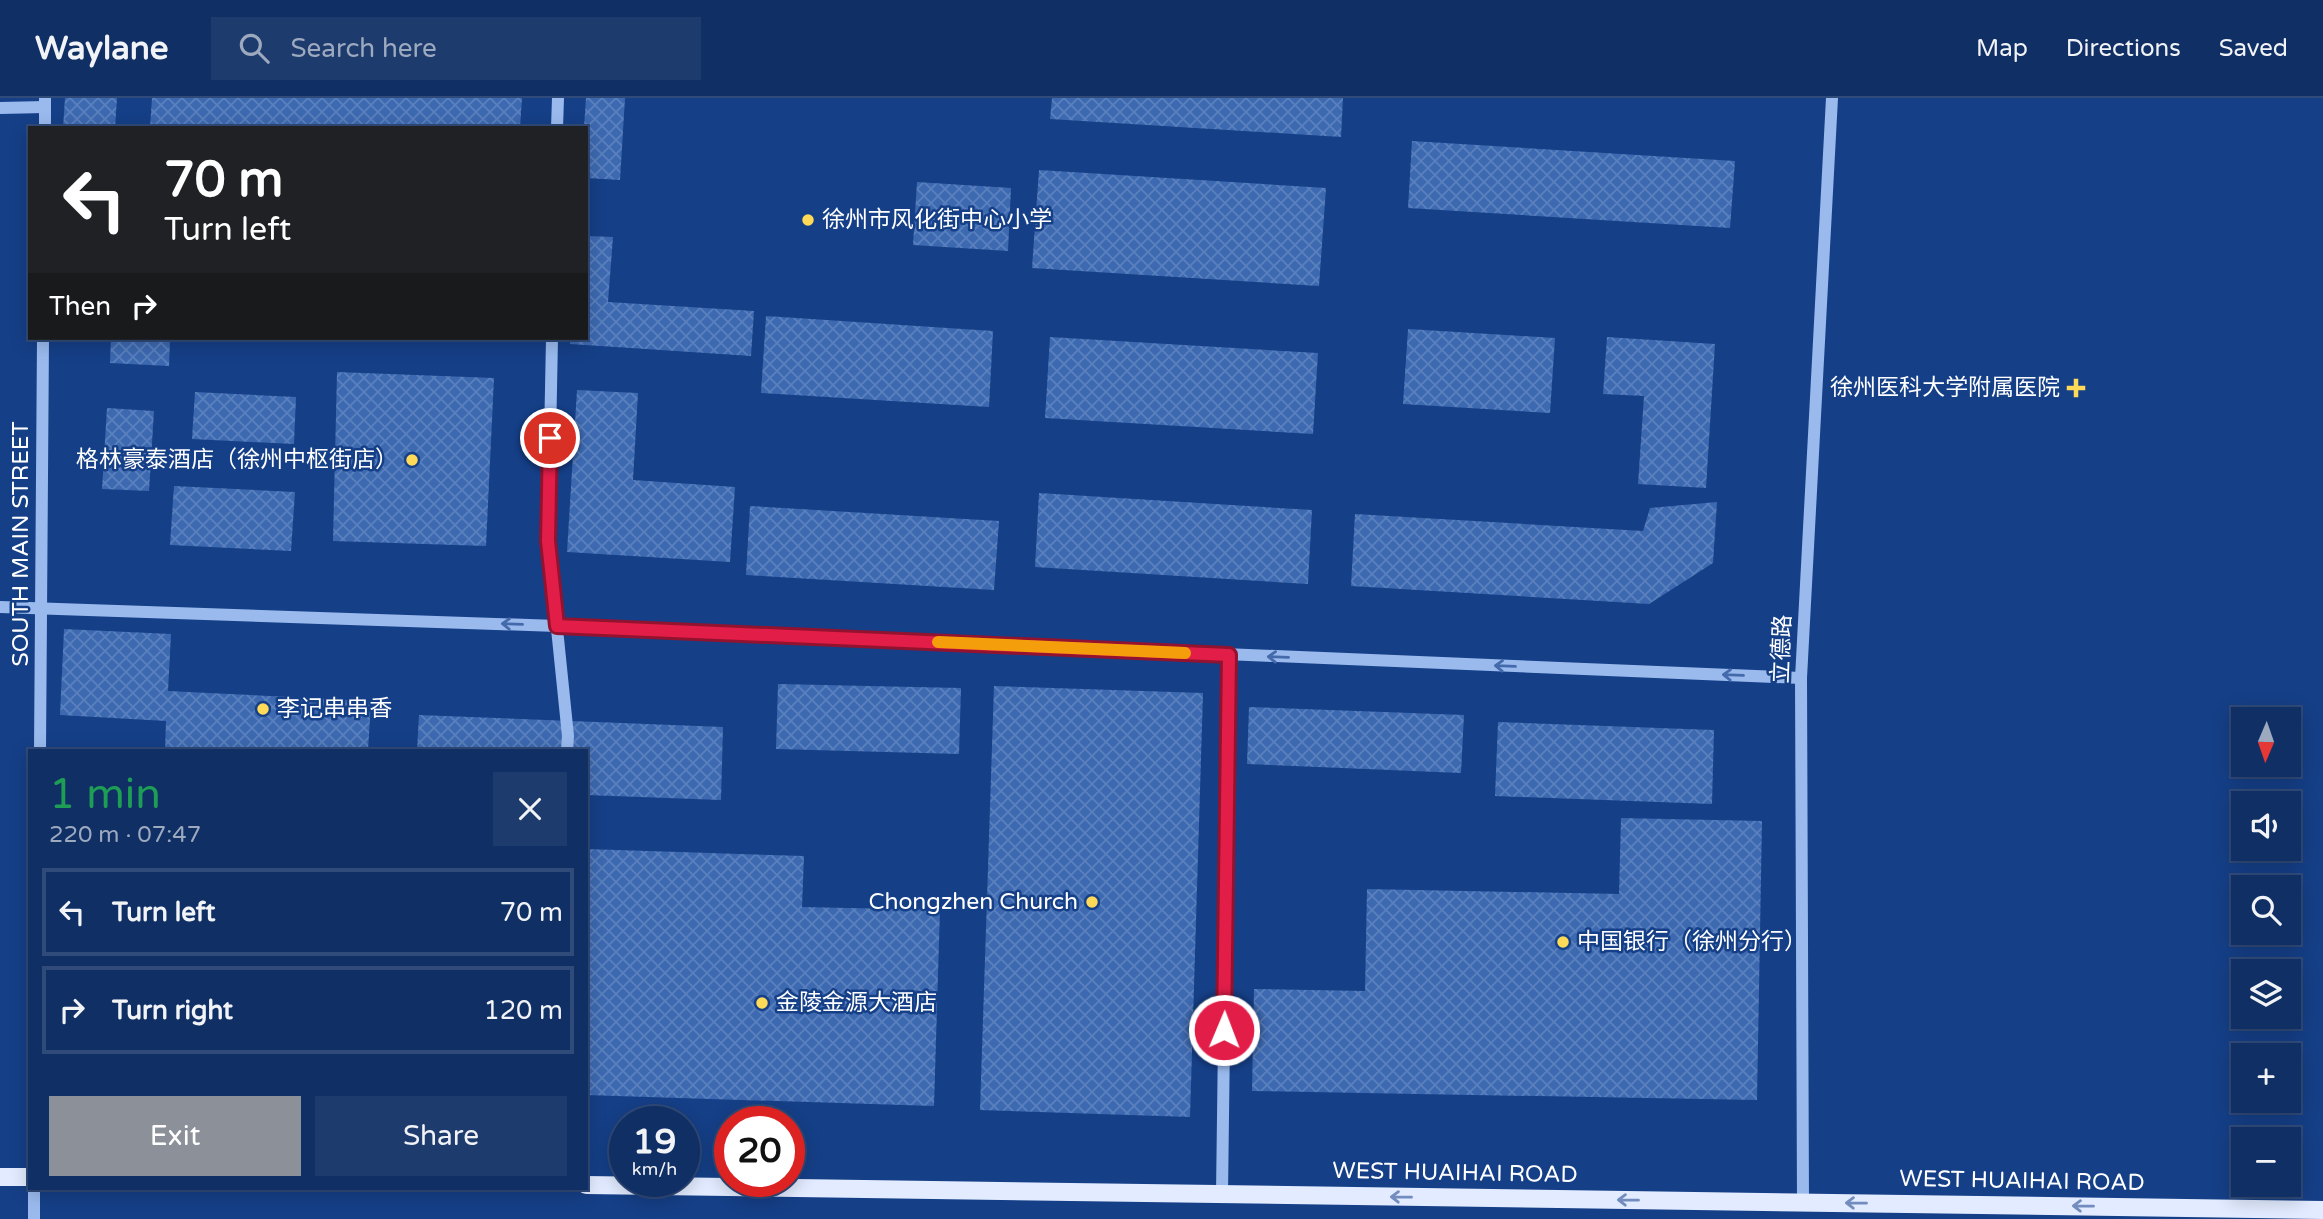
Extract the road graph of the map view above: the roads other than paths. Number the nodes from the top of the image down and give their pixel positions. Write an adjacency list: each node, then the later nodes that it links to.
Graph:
1 (558, 98): 6 (street)
2 (1832, 98): 13 (street, 立德路)
3 (45, 102): 4 (street); 5 (street)
4 (0, 108)
5 (45, 126)
6 (557, 126)
7 (43, 340): 10 (street, SOUTH MAIN STREET)
8 (552, 340): 11 (street)
9 (0, 607): 10 (street)
10 (41, 608): 11 (street, one-way to 10); 14 (street, SOUTH MAIN STREET)
11 (557, 626): 12 (street); 15 (street)
12 (1229, 655): 13 (street, one-way to 12); 20 (street)
13 (1801, 678): 21 (street, 立德路)
14 (40, 749)
15 (568, 749)
16 (0, 1177): 17 (main road)
17 (28, 1177)
18 (588, 1185): 20 (main road, WEST HUAIHAI ROAD)
19 (34, 1190): 23 (street)
20 (1222, 1194): 21 (main road, WEST HUAIHAI ROAD, one-way to 20)
21 (1802, 1202): 22 (main road, WEST HUAIHAI ROAD, one-way to 21)
22 (2323, 1210)
23 (34, 1219)

